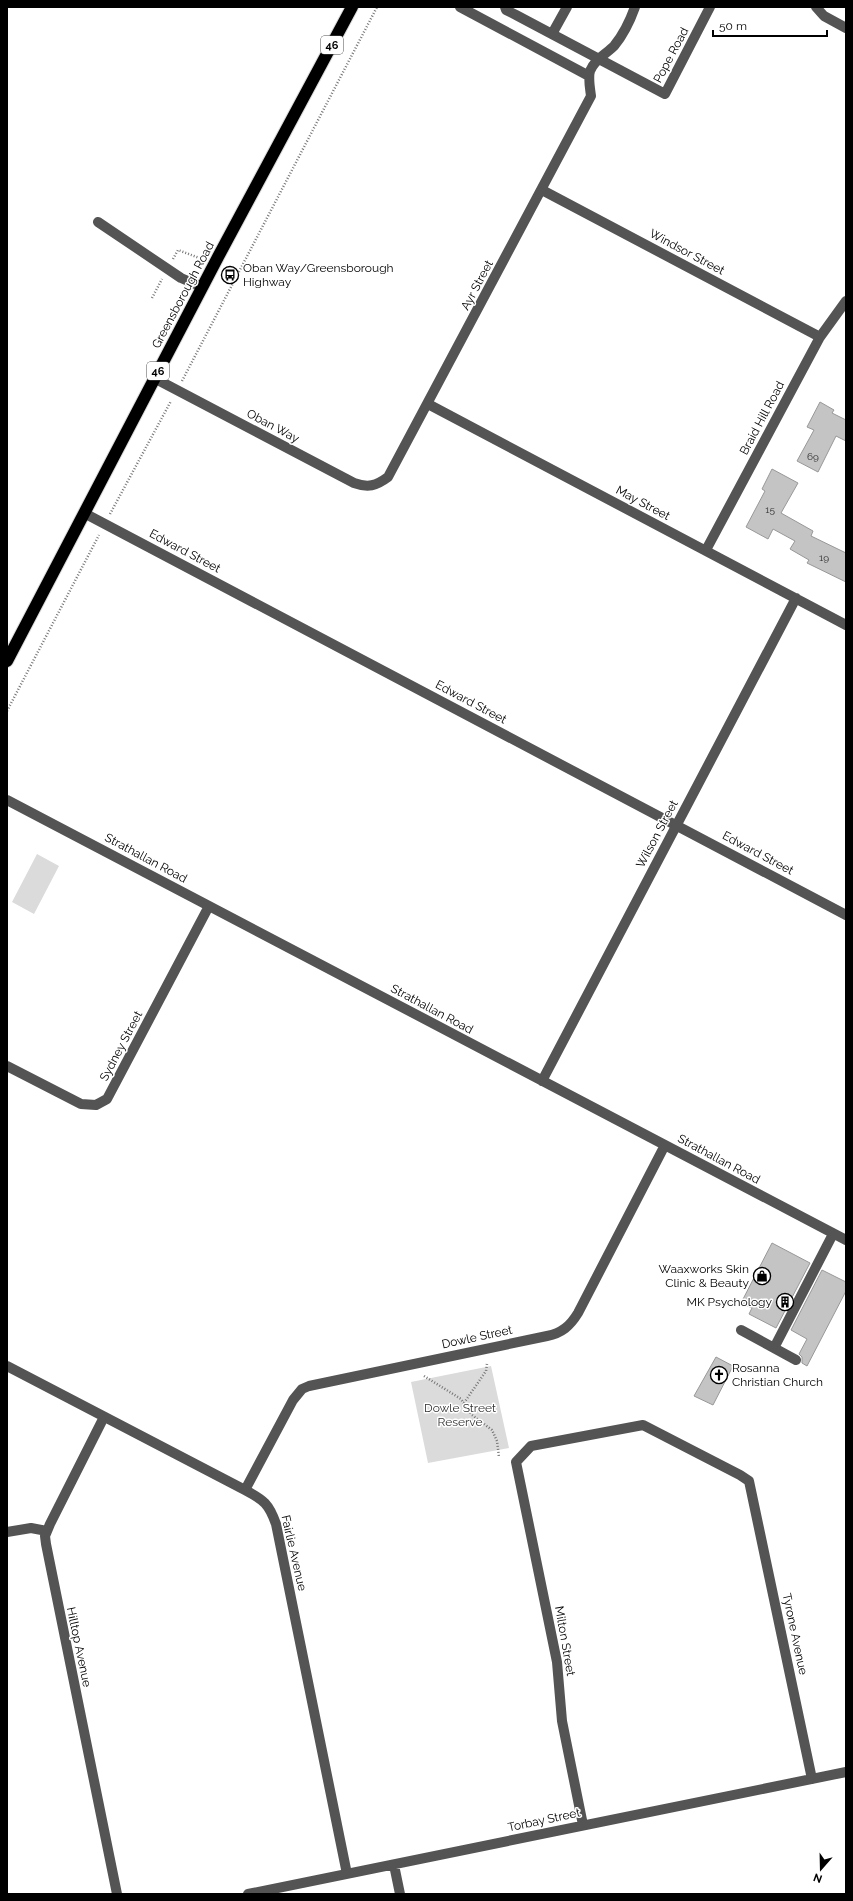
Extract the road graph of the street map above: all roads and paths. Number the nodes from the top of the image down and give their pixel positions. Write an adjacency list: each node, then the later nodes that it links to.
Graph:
1 (352, 7): 15 (highway, Greensborough Road / 46)
2 (377, 7): 19 (path)
3 (460, 7): 12 (street)
4 (567, 7): 10 (street)
5 (635, 7): 11 (street)
6 (710, 7): 11 (street, Pope Road)
7 (816, 7): 9 (street)
8 (505, 8): 10 (street)
9 (846, 28)
10 (552, 34): 11 (street)
11 (598, 60): 12 (street)
12 (589, 76): 13 (street, Ayr Street)
13 (542, 190): 17 (street, Windsor Street); 20 (street, Ayr Street)
14 (98, 222): 15 (street)
15 (202, 287): 18 (highway, Greensborough Road / 46)
16 (846, 301): 17 (street, Braid Hill Road)
17 (820, 337): 24 (street, Braid Hill Road)
18 (154, 378): 19 (street, Oban Way); 22 (highway, Greensborough Road / 46)
19 (177, 390): 21 (street, Oban Way); 23 (path)
20 (428, 404): 21 (street, Ayr Street); 24 (street, May Street)
21 (381, 483)
22 (84, 513): 23 (street, Edward Street); 27 (highway, Greensborough Road / 46)
23 (105, 524): 28 (path); 30 (street, Edward Street)
24 (706, 550): 25 (street, May Street)
25 (796, 598): 26 (street, May Street); 30 (street, Wilson Street)
26 (846, 625)
27 (7, 661)
28 (7, 711)
29 (7, 800): 31 (street, Strathallan Road)
30 (676, 825): 32 (street, Edward Street); 34 (street, Wilson Street)
31 (209, 906): 33 (street, Sydney Street); 34 (street, Strathallan Road)
32 (846, 915)
33 (7, 1066)
34 (542, 1081): 35 (street, Strathallan Road)
35 (665, 1145): 36 (street, Strathallan Road); 48 (street, Dowle Street)
36 (833, 1234): 37 (street, Strathallan Road); 39 (street)
37 (846, 1240)
38 (741, 1330): 39 (street)
39 (774, 1348): 40 (street)
40 (796, 1360)
41 (487, 1364): 44 (path)
42 (7, 1366): 45 (street, Fairlie Avenue)
43 (424, 1376): 44 (path)
44 (464, 1403): 46 (path)
45 (104, 1417): 48 (street, Fairlie Avenue); 49 (street, Hilltop Avenue)
46 (499, 1457)
47 (516, 1462): 52 (street, Tyrone Avenue); 53 (street, Milton Street)
48 (245, 1490): 55 (street, Fairlie Avenue)
49 (47, 1531): 50 (street); 56 (street, Hilltop Avenue)
50 (7, 1532)
51 (846, 1772): 52 (street, Torbay Street)
52 (812, 1779): 53 (street, Torbay Street)
53 (583, 1825): 54 (street, Torbay Street)
54 (394, 1865): 55 (street, Torbay Street); 58 (street)
55 (347, 1874): 57 (street, Torbay Street)
56 (117, 1894)
57 (248, 1894)
58 (400, 1894)

